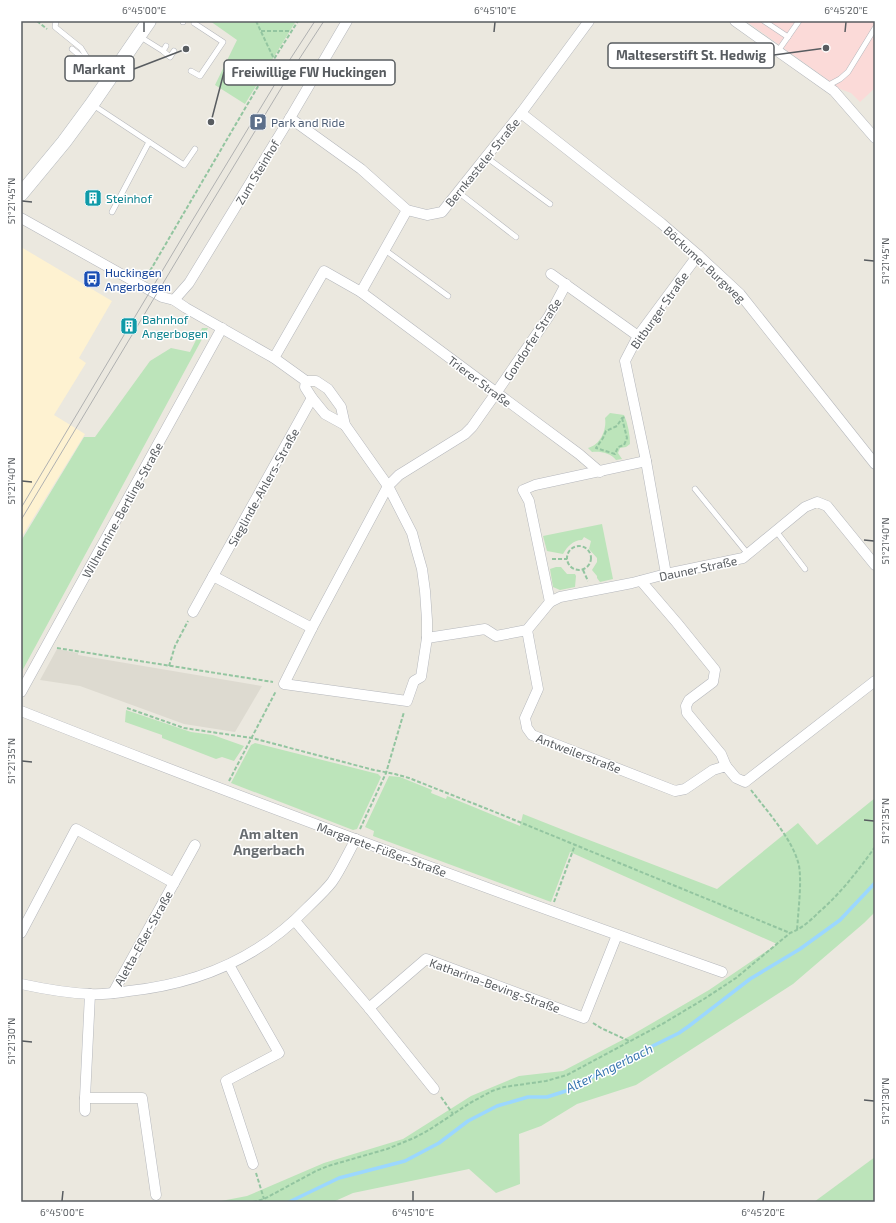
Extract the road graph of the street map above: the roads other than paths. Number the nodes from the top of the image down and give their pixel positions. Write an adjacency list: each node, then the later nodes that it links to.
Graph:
1 (56, 21): 19 (lane)
2 (148, 21): 10 (main road)
3 (347, 21): 25 (street, Zum Steinhof)
4 (589, 21): 24 (street, Bernkasteler Straße)
5 (735, 21): 16 (street)
6 (764, 21): 11 (lane)
7 (799, 21): 11 (lane)
8 (192, 24): 20 (lane)
9 (875, 28): 22 (lane)
10 (138, 35): 14 (lane); 21 (main road)
11 (788, 37): 16 (lane)
12 (166, 46): 14 (lane)
13 (72, 50): 19 (lane)
14 (163, 51): 17 (lane)
15 (174, 51): 17 (lane)
16 (778, 51): 22 (street)
17 (170, 57): 18 (lane)
18 (176, 60)
19 (93, 67): 21 (lane)
20 (191, 71)
21 (108, 80): 23 (main road)
22 (827, 86): 26 (street)
23 (92, 104): 27 (lane); 31 (main road)
24 (521, 113): 29 (street, Bernkasteler Straße); 38 (street, Böckumer Burgweg)
25 (290, 118): 33 (street, Bernkasteler Straße); 43 (street, Zum Steinhof)
26 (875, 138)
27 (149, 142): 28 (lane); 34 (lane)
28 (194, 149)
29 (486, 157): 30 (street, Bernkasteler Straße); 32 (lane)
30 (458, 192): 33 (street, Bernkasteler Straße); 36 (lane)
31 (21, 194)
32 (550, 204)
33 (407, 210): 37 (street)
34 (112, 212)
35 (21, 218): 43 (street)
36 (516, 237)
37 (385, 250): 41 (street); 42 (lane)
38 (698, 254): 45 (street, Bitburger Straße); 52 (street, Böckumer Burgweg)
39 (551, 274): 40 (street, Gondorfer Straße)
40 (566, 284): 45 (street, Gondorfer Straße); 48 (street, Gondorfer Straße)
41 (361, 292): 46 (street, Trierer Straße); 48 (street, Trierer Straße)
42 (448, 296)
43 (174, 300): 44 (street)
44 (222, 328): 46 (street); 69 (street, Wilhelmine-Bertling-Straße)
45 (638, 336): 51 (street, Bitburger Straße)
46 (274, 358): 47 (street)
47 (306, 381): 49 (street); 50 (street)
48 (496, 394): 53 (street, Trierer Straße); 54 (street, Gondorfer Straße)
49 (312, 398): 50 (street); 61 (street, Sieglinde-Ahlers-Straße)
50 (345, 425): 54 (street)
51 (646, 461): 53 (street); 60 (street, Bitburger Straße)
52 (875, 464)
53 (600, 472): 63 (street)
54 (388, 486): 65 (street); 67 (street)
55 (695, 489): 57 (lane)
56 (776, 531): 57 (street, Dauner Straße); 58 (street, Dauner Straße); 59 (lane)
57 (748, 554): 60 (street, Dauner Straße)
58 (875, 565)
59 (805, 569)
60 (666, 574): 62 (street, Dauner Straße)
61 (213, 576): 64 (street, Sieglinde-Ahlers-Straße); 65 (street)
62 (641, 581): 63 (street, Dauner Straße); 71 (street, Dauner Straße)
63 (550, 602): 66 (street)
64 (193, 612)
65 (312, 628): 67 (street)
66 (527, 630): 67 (street); 71 (street, Antweilerstraße)
67 (426, 638)
68 (875, 681): 71 (street)
69 (21, 692)
70 (21, 711): 72 (street, Margarete-Füßer-Straße)
71 (726, 766)
72 (356, 839): 75 (street); 77 (street, Margarete-Füßer-Straße)
73 (195, 845): 74 (street, Aletta-Eßer-Straße)
74 (174, 883): 76 (street, Aletta-Eßer-Straße); 81 (street, Aletta-Eßer-Straße)
75 (295, 921): 78 (street); 83 (street)
76 (21, 933)
77 (618, 935): 79 (street, Margarete-Füßer-Straße); 83 (street, Katharina-Beving-Straße)
78 (229, 965): 81 (street); 87 (street)
79 (722, 972)
80 (21, 984): 82 (street)
81 (113, 993): 82 (street)
82 (90, 994): 85 (street)
83 (369, 1008): 84 (street)
84 (434, 1089)
85 (84, 1098): 86 (street); 88 (street)
86 (85, 1111)
87 (253, 1164)
88 (156, 1195)

